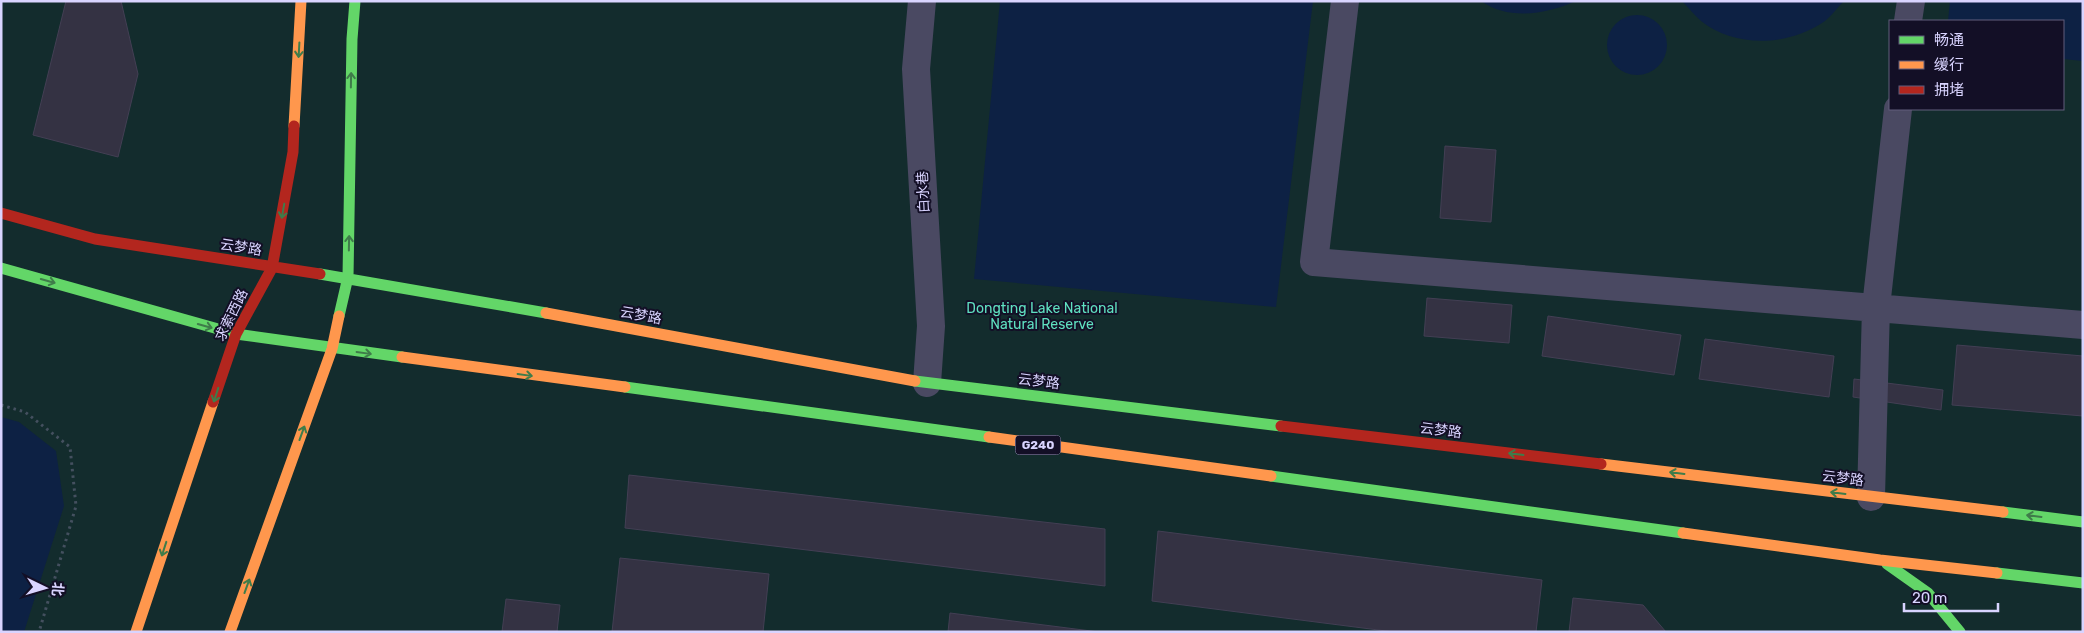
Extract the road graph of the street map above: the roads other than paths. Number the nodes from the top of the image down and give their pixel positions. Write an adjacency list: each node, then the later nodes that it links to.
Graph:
1 (301, 1): 10 (main road, 求索西路, one-way to 10)
2 (355, 1): 11 (main road, one-way to 2)
3 (922, 1): 16 (street, 白水巷)
4 (1344, 1): 12 (street)
5 (1911, 1): 6 (street)
6 (1908, 20)
7 (1898, 110): 12 (street)
8 (1, 213): 10 (main road, 云梦路)
9 (1, 268): 14 (main road, G240, one-way to 14)
10 (272, 268): 11 (main road, 云梦路); 14 (main road, 求索西路)
11 (348, 277): 15 (main road); 16 (main road, 云梦路)
12 (1876, 307): 13 (street); 17 (street)
13 (2083, 325)
14 (236, 334): 15 (main road, G240); 21 (main road, 求索西路, one-way to 21)
15 (332, 349): 19 (main road, G240, one-way to 19); 22 (main road, one-way to 15)
16 (927, 383): 17 (main road, 云梦路, one-way to 16)
17 (1871, 497): 18 (main road, 云梦路, one-way to 17)
18 (2083, 522)
19 (1880, 560): 20 (main road, G240); 23 (main road)
20 (2083, 583)
21 (136, 632)
22 (230, 632)
23 (1960, 632)

